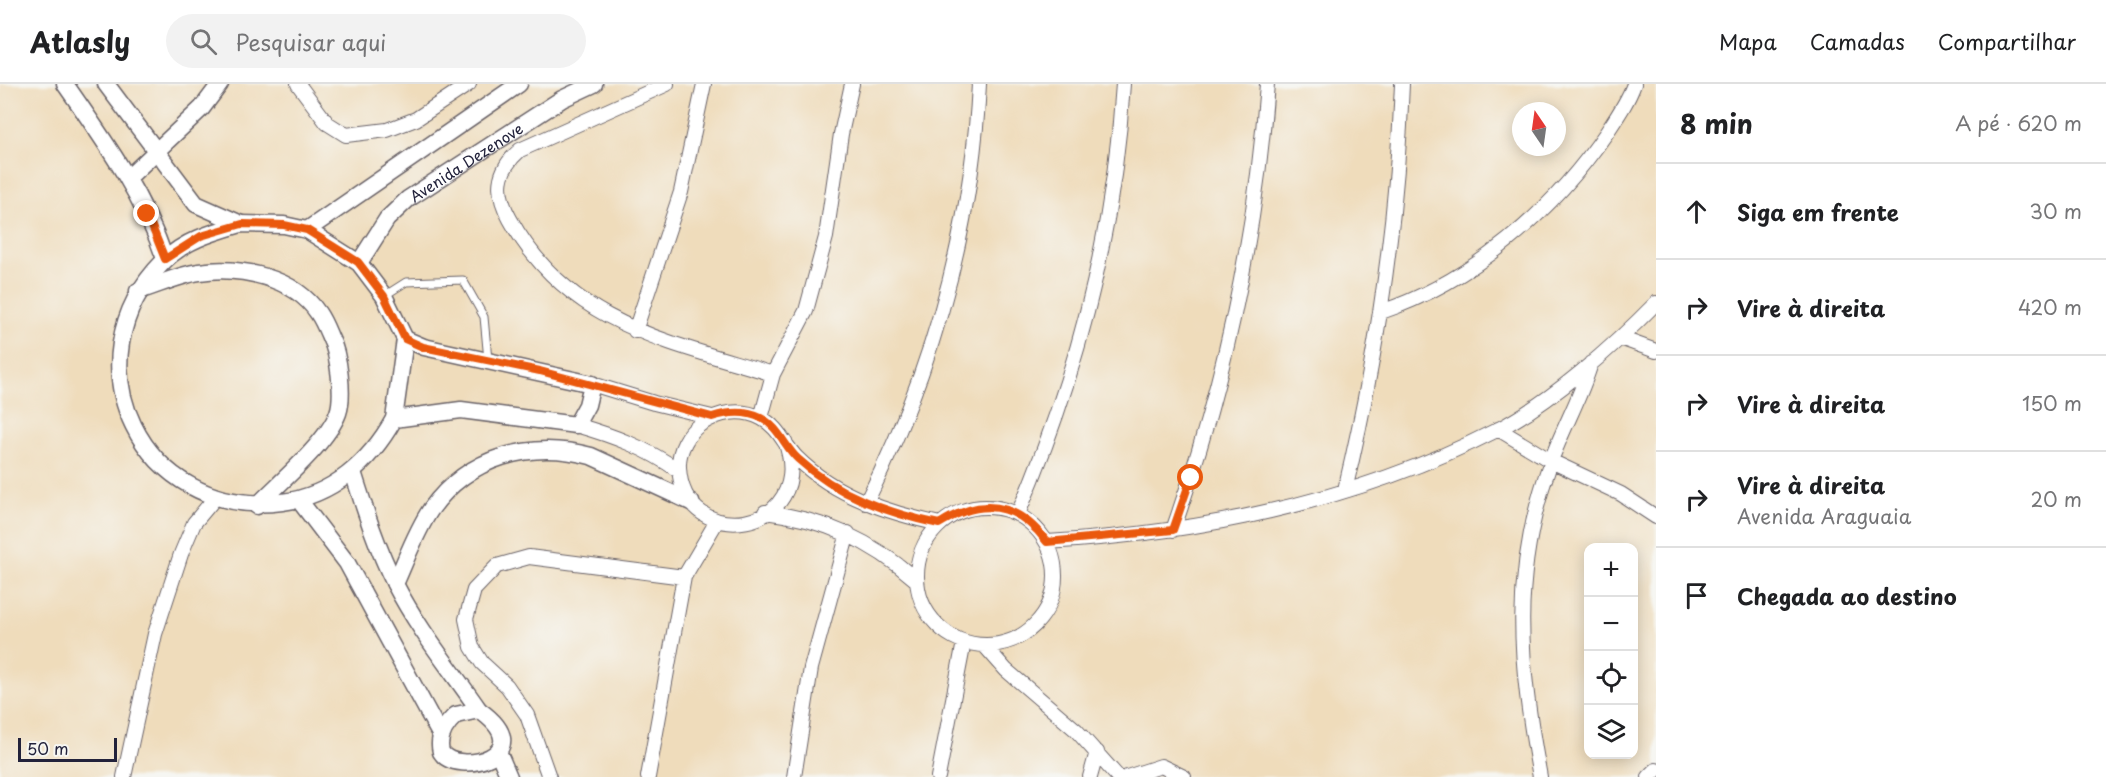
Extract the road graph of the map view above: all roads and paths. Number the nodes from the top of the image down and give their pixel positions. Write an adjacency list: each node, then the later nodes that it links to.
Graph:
1 (65, 84): 17 (street)
2 (106, 84): 16 (street)
3 (220, 84): 16 (street)
4 (298, 84): 5 (street)
5 (469, 84)
6 (519, 84): 19 (street)
7 (594, 84): 21 (street, Avenida Dezenove)
8 (667, 84): 26 (street)
9 (704, 84): 26 (street)
10 (852, 84): 32 (street)
11 (979, 84): 47 (street)
12 (1124, 84): 50 (street)
13 (1267, 84): 54 (street)
14 (1402, 84): 25 (street)
15 (1634, 84): 25 (street)
16 (156, 153): 17 (street); 18 (street)
17 (129, 177): 20 (street)
18 (242, 224): 19 (street); 20 (street)
19 (307, 230): 21 (street)
20 (165, 259): 22 (street)
21 (358, 262): 23 (street)
22 (138, 291): 44 (street); 48 (street)
23 (384, 296): 28 (street); 30 (lane)
24 (1656, 303): 27 (street)
25 (1381, 312): 43 (street)
26 (635, 331): 32 (street)
27 (1620, 338): 29 (street); 31 (street)
28 (405, 339): 30 (street); 35 (street)
29 (1656, 351)
30 (488, 360): 33 (street)
31 (1591, 363): 38 (street); 40 (street)
32 (773, 374): 36 (street)
33 (592, 384): 34 (street); 37 (street)
34 (712, 417): 36 (street); 41 (street)
35 (394, 418): 37 (street); 42 (street)
36 (761, 418): 39 (street)
37 (576, 425): 41 (street)
38 (1498, 429): 40 (street); 43 (street)
39 (785, 441): 47 (street); 49 (street)
40 (1551, 461): 51 (street); 77 (street)
41 (679, 471): 46 (street)
42 (353, 472): 45 (street); 59 (street)
43 (1345, 490): 54 (street)
44 (215, 498): 48 (street); 67 (street)
45 (299, 500): 48 (street); 63 (street)
46 (691, 502): 52 (street); 59 (street)
47 (866, 503): 53 (street)
48 (257, 506)
49 (766, 514): 52 (street); 55 (street)
50 (1018, 514): 53 (street); 56 (street)
51 (1656, 517)
52 (717, 521): 57 (street)
53 (939, 524): 58 (street)
54 (1173, 530): 56 (street)
55 (848, 533): 58 (street); 71 (street)
56 (1047, 542): 61 (street)
57 (684, 577): 69 (street); 70 (street)
58 (916, 580): 60 (street)
59 (395, 584): 62 (street)
60 (964, 642): 61 (street); 72 (street)
61 (984, 645): 64 (street)
62 (479, 710): 63 (street); 65 (street)
63 (441, 736): 65 (street)
64 (1097, 752): 73 (street); 74 (street)
65 (500, 756): 68 (street)
66 (1656, 770): 78 (street)
67 (124, 777)
68 (508, 777)
69 (549, 777)
70 (648, 777)
71 (794, 777)
72 (938, 777)
73 (1090, 777)
74 (1118, 777)
75 (1127, 777): 76 (street)
76 (1184, 777)
77 (1540, 777)
78 (1649, 777)

